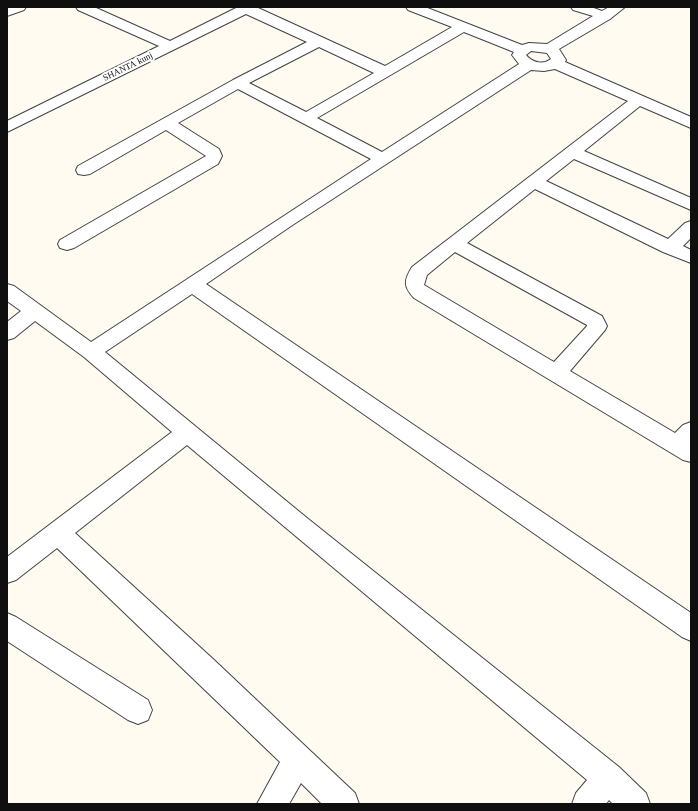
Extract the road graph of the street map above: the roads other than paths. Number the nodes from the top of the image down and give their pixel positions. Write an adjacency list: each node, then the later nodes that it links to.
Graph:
1 (19, 7): 7 (street)
2 (83, 7): 11 (street)
3 (413, 7): 9 (street)
4 (578, 7): 8 (street)
5 (618, 7): 8 (street)
6 (245, 8): 10 (street); 11 (street, SHANTA kunj)
7 (7, 12)
8 (605, 16): 12 (street)
9 (463, 27): 13 (street); 15 (street)
10 (318, 42): 15 (street); 16 (street)
11 (170, 46): 21 (street, SHANTA kunj)
12 (549, 49): 13 (street); 14 (street)
13 (525, 57): 14 (street); 23 (street)
14 (556, 64): 17 (street)
15 (385, 72): 18 (street)
16 (238, 83): 18 (street); 19 (street)
17 (639, 100): 20 (street); 22 (street)
18 (306, 119): 23 (street)
19 (166, 123): 24 (street); 28 (street)
20 (691, 123)
21 (7, 127)
22 (573, 152): 25 (street); 26 (street)
23 (383, 159): 32 (street)
24 (84, 170)
25 (534, 182): 29 (street); 30 (street)
26 (691, 205)
27 (691, 227): 30 (street)
28 (67, 244)
29 (454, 244): 37 (street); 37 (street)
30 (670, 248): 31 (street)
31 (691, 257)
32 (192, 284): 36 (street); 43 (street)
33 (7, 291): 34 (street)
34 (35, 311): 35 (street); 36 (street)
35 (7, 333)
36 (91, 352): 38 (street)
37 (556, 374): 39 (street)
38 (187, 432): 40 (street); 46 (street)
39 (687, 443)
40 (58, 533): 41 (street); 45 (street)
41 (7, 572)
42 (7, 626): 44 (street)
43 (691, 628)
44 (138, 710)
45 (298, 760): 47 (street); 48 (street)
46 (608, 778): 49 (street); 50 (street)
47 (272, 804)
48 (344, 804)
49 (587, 804)
50 (635, 804)

